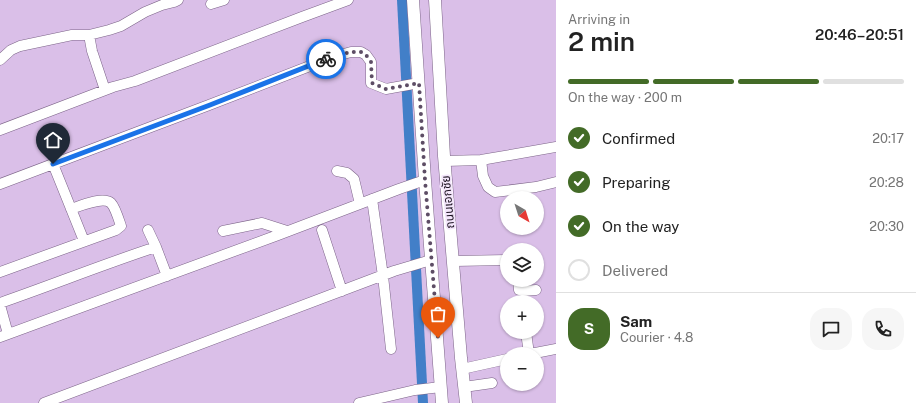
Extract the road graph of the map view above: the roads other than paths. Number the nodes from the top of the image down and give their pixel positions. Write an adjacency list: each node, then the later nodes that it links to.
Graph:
1 (178, 0): 7 (street)
2 (224, 0): 6 (street)
3 (348, 0): 10 (street)
4 (413, 0): 9 (main road, ถนนเอกชัย)
5 (435, 0): 14 (main road, ถนนเอกชัย)
6 (211, 4)
7 (88, 35): 8 (street); 10 (street)
8 (0, 60)
9 (416, 84): 15 (street); 17 (main road, ถนนเอกชัย)
10 (105, 90): 11 (street)
11 (0, 130)
12 (556, 147): 13 (street)
13 (481, 160): 14 (street); 18 (street)
14 (445, 161): 31 (main road, ถนนเอกชัย)
15 (53, 164): 19 (street); 22 (street)
16 (337, 171): 21 (street)
17 (420, 182): 20 (street); 29 (main road, ถนนเอกชัย)
18 (556, 182)
19 (0, 184)
20 (372, 199): 21 (street); 34 (street)
21 (360, 204): 26 (street)
22 (71, 209): 27 (street); 27 (street)
23 (148, 230): 28 (street)
24 (322, 230): 37 (street)
25 (223, 231): 26 (street)
26 (287, 231): 33 (street)
27 (84, 241): 32 (street)
28 (156, 247): 33 (street); 38 (street)
29 (431, 260): 34 (street); 46 (main road, ถนนเอกชัย)
30 (500, 260): 31 (street)
31 (454, 261): 44 (main road, ถนนเอกชัย)
32 (0, 272)
33 (167, 276): 39 (street)
34 (383, 276): 37 (street); 41 (street)
35 (519, 287): 36 (street)
36 (536, 290)
37 (342, 291): 48 (street)
38 (0, 304): 39 (street)
39 (4, 335)
40 (556, 349): 42 (street)
41 (391, 350)
42 (544, 351)
43 (500, 361): 44 (street)
44 (462, 369): 47 (main road, ถนนเอกชัย)
45 (492, 383): 47 (street)
46 (441, 387): 49 (street); 50 (main road, ถนนเอกชัย)
47 (464, 387): 51 (main road, ถนนเอกชัย)
48 (44, 403)
49 (359, 403)
50 (442, 403)
51 (466, 403)

